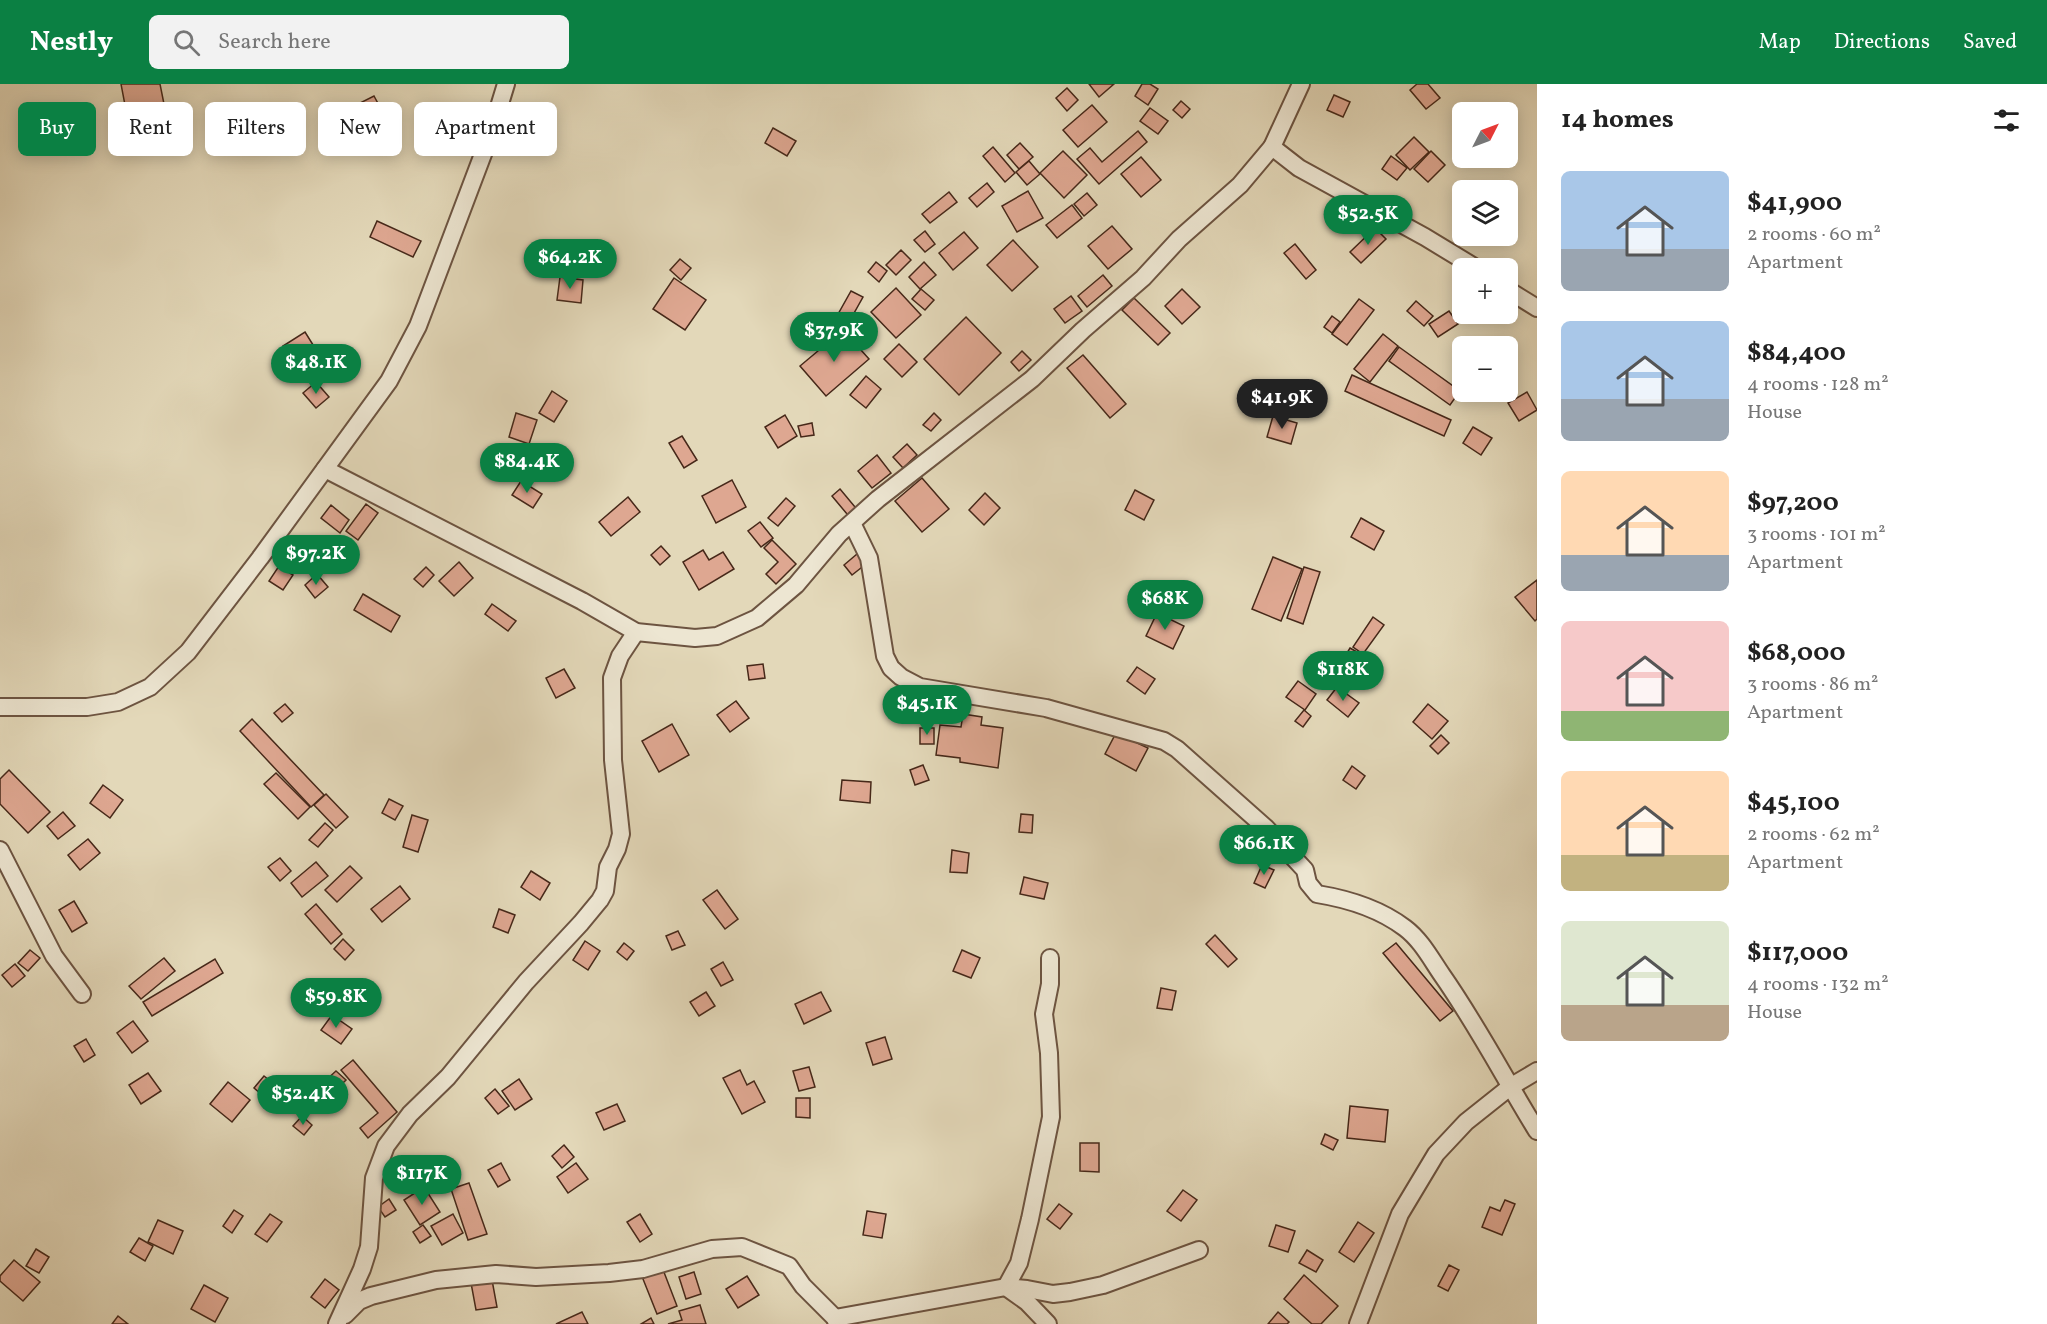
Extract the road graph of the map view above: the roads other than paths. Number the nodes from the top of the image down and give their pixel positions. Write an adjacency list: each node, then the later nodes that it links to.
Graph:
1 (506, 84): 7 (street)
2 (1301, 84): 3 (street)
3 (1272, 147): 4 (street); 8 (street)
4 (1460, 258)
5 (1518, 296): 6 (street)
6 (1537, 308)
7 (325, 470): 9 (street); 10 (street)
8 (852, 523): 9 (street); 15 (street)
9 (636, 632): 20 (street)
10 (0, 707)
11 (0, 850): 13 (street)
12 (1050, 958): 18 (street)
13 (82, 994)
14 (1537, 1071): 15 (street)
15 (1510, 1087): 16 (street); 22 (street)
16 (1537, 1131)
17 (1199, 1250): 18 (street)
18 (1006, 1287): 19 (street); 21 (street)
19 (836, 1321): 20 (street)
20 (338, 1324)
21 (1048, 1324)
22 (1358, 1324)

